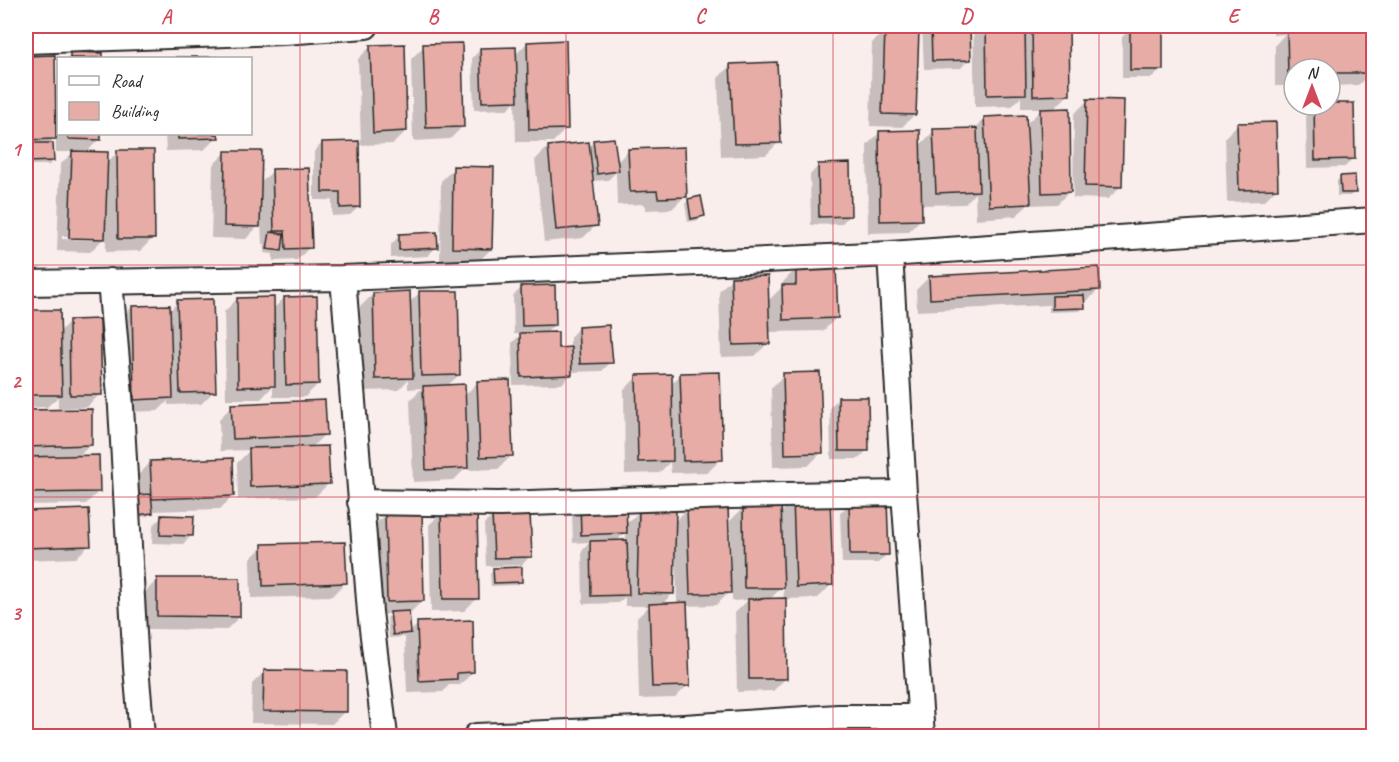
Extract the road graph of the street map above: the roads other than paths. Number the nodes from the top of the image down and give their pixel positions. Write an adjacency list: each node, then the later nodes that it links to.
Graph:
1 (366, 26): 2 (street)
2 (26, 42)
3 (1374, 220): 4 (street)
4 (890, 254): 5 (street); 8 (street)
5 (343, 279): 6 (street); 9 (street)
6 (110, 281): 7 (street); 12 (street)
7 (26, 283)
8 (904, 493): 9 (street); 10 (street)
9 (360, 502): 13 (street)
10 (921, 727): 11 (street)
11 (684, 732): 14 (street)
12 (142, 736)
13 (386, 736)
14 (476, 736)

